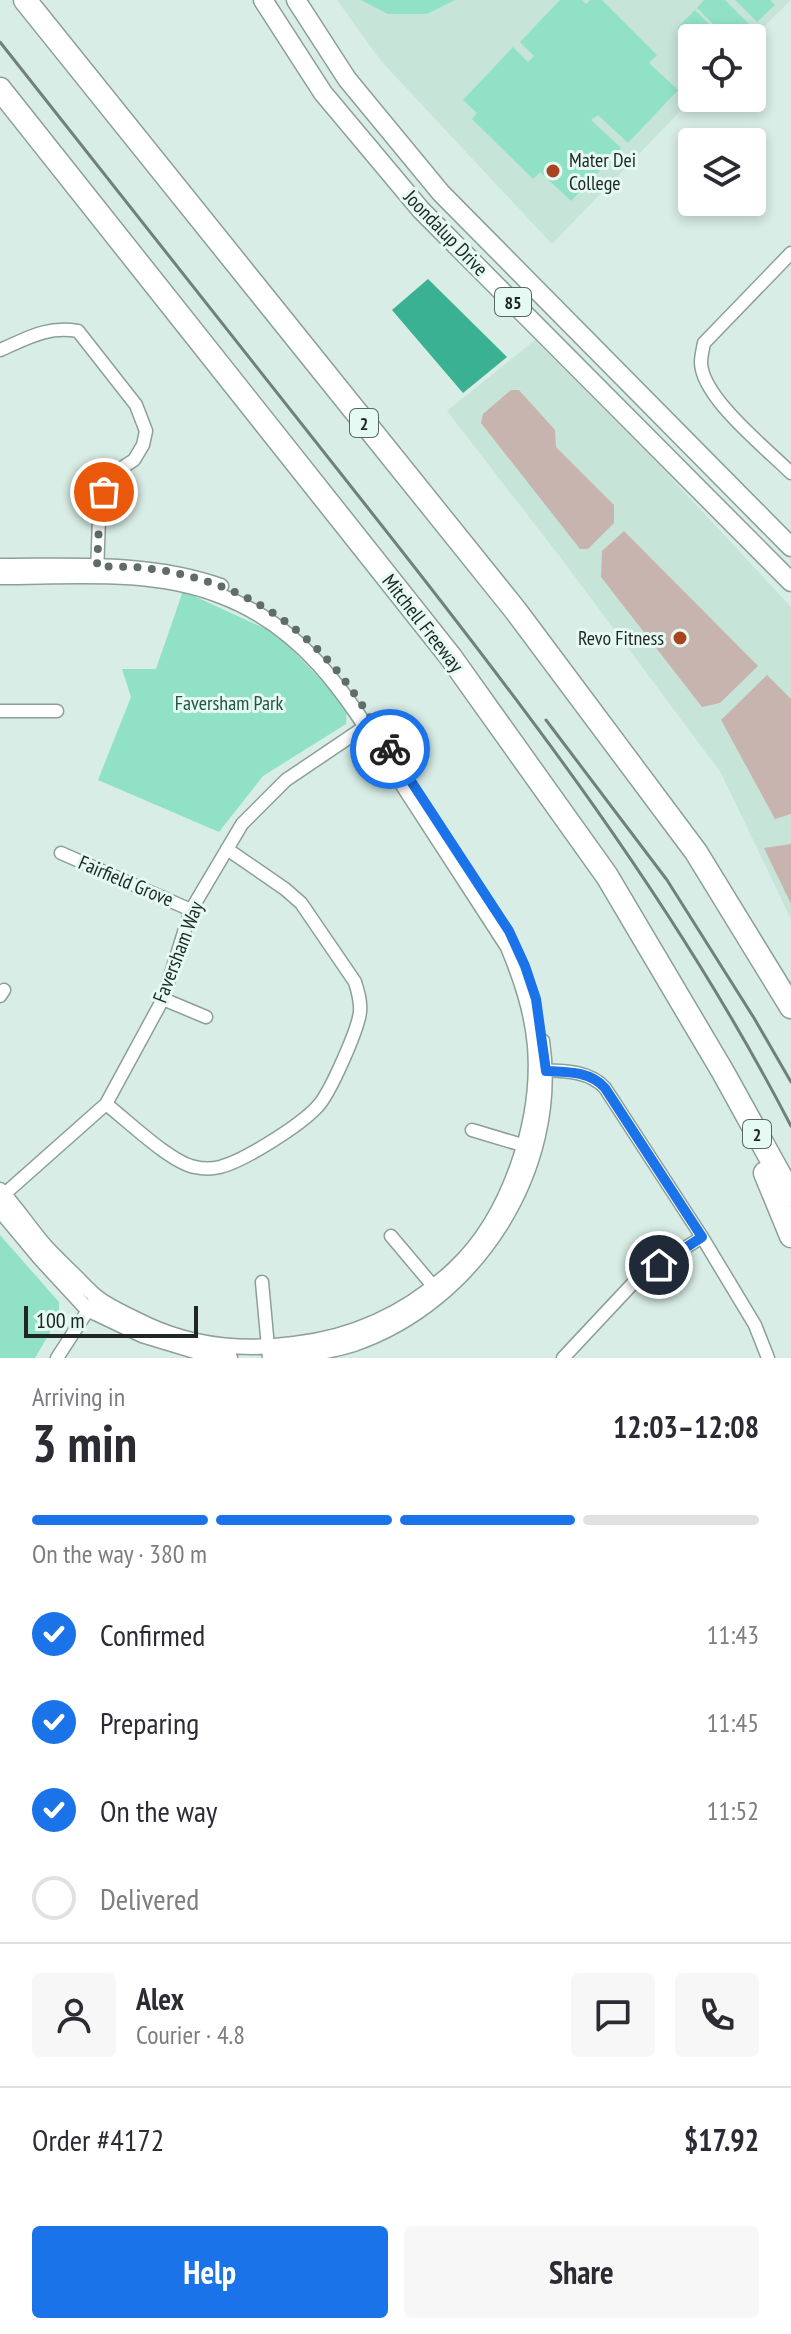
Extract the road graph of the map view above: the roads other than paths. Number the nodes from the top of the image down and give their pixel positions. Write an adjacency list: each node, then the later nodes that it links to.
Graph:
1 (25, 0): 22 (highway, 2)
2 (263, 0): 8 (main road, Joondalup Drive / 85)
3 (296, 0): 7 (main road, Joondalup Drive / 85)
4 (0, 89): 25 (highway, Mitchell Freeway / 2)
5 (791, 253): 9 (street)
6 (0, 350): 12 (street)
7 (668, 422): 8 (main road); 10 (main road, Joondalup Drive / 85)
8 (680, 470): 14 (main road, Joondalup Drive / 85)
9 (790, 471)
10 (791, 547)
11 (0, 566): 12 (street)
12 (97, 571): 13 (street); 17 (street)
13 (0, 577)
14 (791, 582)
15 (0, 711): 16 (street)
16 (57, 711)
17 (369, 724): 18 (street, Faversham Way); 24 (street)
18 (227, 849): 20 (street, Faversham Way); 26 (street)
19 (61, 853): 20 (street, Fairfield Grove)
20 (191, 910): 21 (street, Faversham Way)
21 (163, 999): 23 (street); 26 (street, Faversham Way)
22 (791, 1007)
23 (206, 1017)
24 (541, 1070): 28 (street); 34 (street)
25 (723, 1072): 30 (highway, Mitchell Freeway / 2); 33 (highway)
26 (106, 1104): 29 (street, Faversham Way)
27 (472, 1130): 28 (street)
28 (530, 1147): 36 (street)
29 (1, 1194): 37 (street)
30 (791, 1195)
31 (0, 1210): 37 (street)
32 (391, 1236): 36 (street)
33 (791, 1236)
34 (702, 1237): 41 (street); 42 (street)
35 (262, 1282): 38 (street)
36 (437, 1291): 38 (street)
37 (92, 1304): 38 (street); 39 (street); 40 (street)
38 (271, 1354)
39 (57, 1358)
40 (230, 1358)
41 (563, 1358)
42 (768, 1358)

